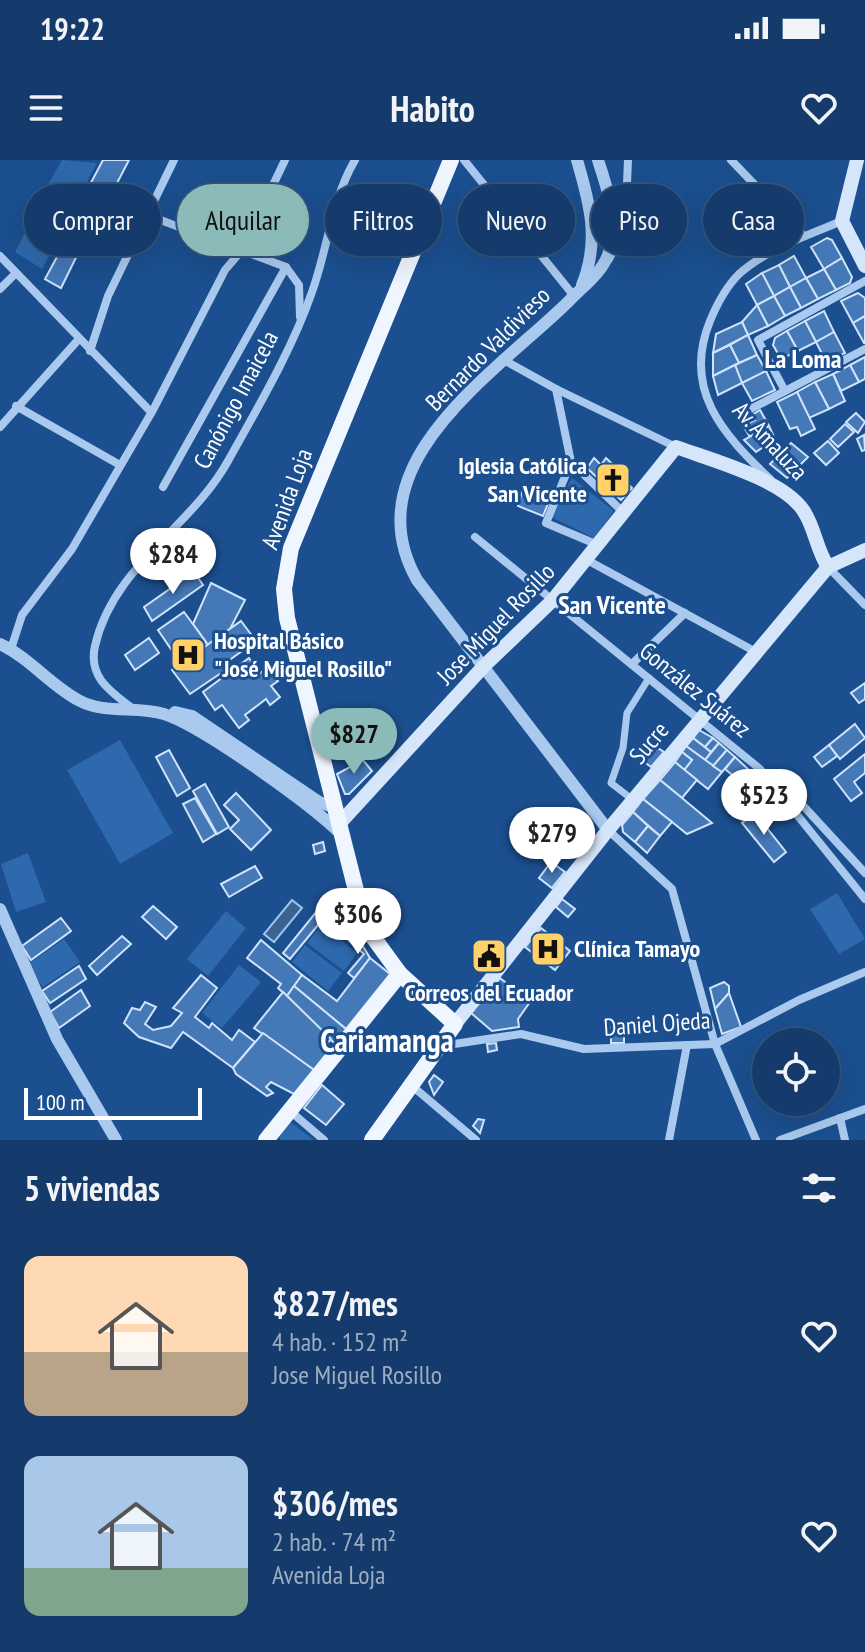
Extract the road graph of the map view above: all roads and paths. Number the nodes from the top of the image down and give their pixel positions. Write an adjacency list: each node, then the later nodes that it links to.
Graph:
1 (174, 160): 13 (street)
2 (285, 160): 11 (street)
3 (355, 160): 28 (street, Canónigo Imaicela)
4 (451, 160): 63 (main road, Avenida Loja)
5 (464, 160): 27 (street)
6 (577, 160): 27 (street, Bernardo Valdivieso)
7 (598, 160): 21 (street)
8 (628, 160): 21 (street)
9 (731, 160): 12 (street)
10 (857, 160): 14 (main road)
11 (274, 184)
12 (754, 184)
13 (161, 186)
14 (842, 221): 15 (street, Av. Amaluza); 22 (main road)
15 (804, 236)
16 (0, 256): 24 (street)
17 (127, 256): 31 (street)
18 (237, 256): 37 (street)
19 (258, 256): 23 (street)
20 (770, 256): 43 (street, Av. Amaluza)
21 (605, 262): 27 (street, Bernardo Valdivieso)
22 (865, 266)
23 (286, 267): 28 (street); 42 (street)
24 (16, 273): 26 (street); 29 (street)
25 (865, 281): 34 (street)
26 (0, 289)
27 (577, 292): 32 (street, Bernardo Valdivieso)
28 (300, 321): 58 (street, Canónigo Imaicela)
29 (78, 340): 31 (street); 35 (street)
30 (865, 349): 34 (street)
31 (90, 351): 37 (street)
32 (502, 359): 33 (street); 56 (street, Bernardo Valdivieso)
33 (556, 389): 39 (street); 40 (street)
34 (785, 391): 36 (street)
35 (16, 406): 38 (street); 41 (street)
36 (747, 411)
37 (151, 412): 41 (street)
38 (0, 427)
39 (676, 447): 43 (main road); 44 (main road, Jose Miguel Rosillo)
40 (571, 462): 44 (street); 46 (street)
41 (120, 465): 53 (street)
42 (163, 487)
43 (784, 492): 49 (main road, Av. Amaluza)
44 (624, 513): 46 (main road, Jose Miguel Rosillo)
45 (475, 537): 50 (street, González Suárez)
46 (599, 545): 48 (main road, Jose Miguel Rosillo)
47 (865, 550): 49 (main road, Sucre)
48 (587, 560): 50 (main road, Jose Miguel Rosillo); 52 (street)
49 (828, 567): 51 (street); 54 (main road, Sucre)
50 (553, 600): 55 (street, González Suárez); 56 (main road, Jose Miguel Rosillo)
51 (865, 605)
52 (685, 613): 54 (street); 55 (street)
53 (6, 647): 58 (street)
54 (756, 652): 60 (main road, Sucre)
55 (632, 664): 57 (street, González Suárez)
56 (484, 666): 63 (main road, Jose Miguel Rosillo); 64 (street, Bernardo Valdivieso)
57 (649, 678): 60 (street, González Suárez); 62 (street)
58 (132, 708): 59 (street)
59 (160, 713): 63 (street); 63 (street)
60 (700, 719): 61 (street, González Suárez); 62 (main road, Sucre)
61 (775, 786): 65 (street, González Suárez); 66 (street, González Suárez)
62 (633, 800): 64 (main road, Sucre)
63 (339, 822): 69 (main road, Avenida Loja)
64 (608, 830): 70 (main road, Sucre); 71 (street, Bernardo Valdivieso)
65 (865, 873)
66 (865, 899)
67 (0, 909): 78 (street)
68 (865, 972): 71 (street, Daniel Ojeda)
69 (400, 974): 70 (main road, Avenida Loja); 76 (main road)
70 (455, 1024): 73 (main road, Sucre)
71 (715, 1044): 72 (street, Daniel Ojeda); 84 (street, Bernardo Valdivieso)
72 (687, 1045): 73 (street, Daniel Ojeda); 83 (street)
73 (439, 1047): 74 (main road, Sucre)
74 (411, 1085): 81 (main road, Sucre); 82 (street)
75 (865, 1109): 77 (street)
76 (290, 1111): 79 (main road); 80 (street)
77 (840, 1118): 85 (street); 86 (street)
78 (116, 1140)
79 (267, 1140)
80 (324, 1140)
81 (372, 1140)
82 (476, 1140)
83 (669, 1140)
84 (756, 1140)
85 (780, 1140)
86 (845, 1140)

